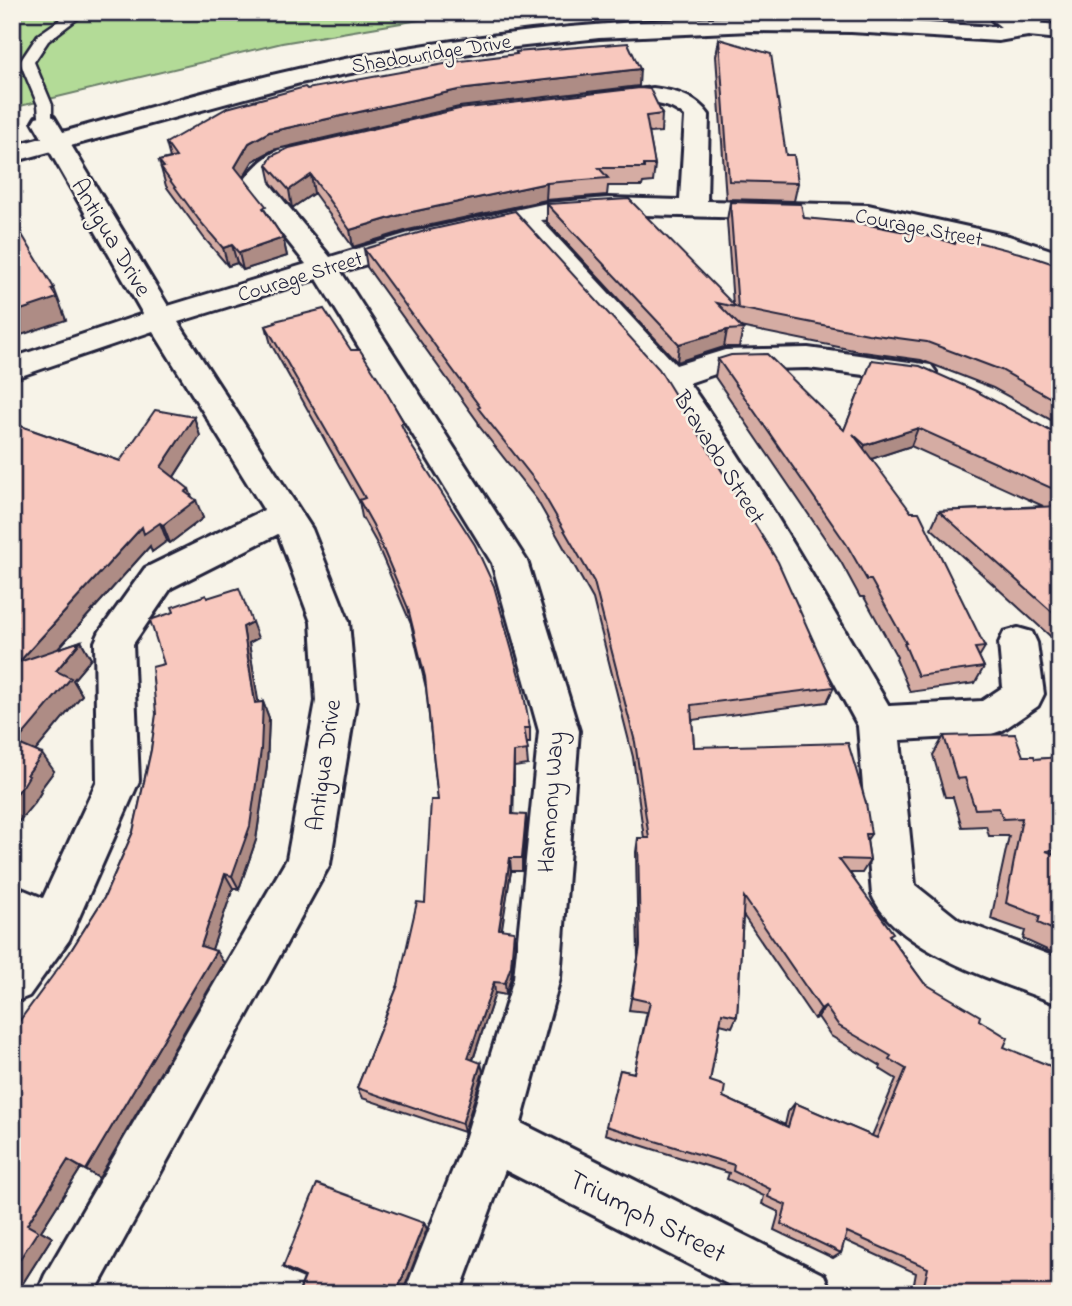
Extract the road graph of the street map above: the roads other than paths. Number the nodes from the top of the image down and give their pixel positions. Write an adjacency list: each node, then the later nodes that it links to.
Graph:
1 (80, 12): 8 (lane)
2 (603, 12): 6 (street, Shadowridge Drive)
3 (935, 12): 4 (street, Shadowridge Drive)
4 (1031, 20): 5 (street, Shadowridge Drive); 8 (street, Shadowridge Drive)
5 (1060, 32)
6 (297, 54)
7 (584, 102): 11 (street)
8 (49, 126): 10 (street, Shadowridge Drive); 15 (street, Antigua Drive)
9 (338, 145): 14 (street, Harmony Way)
10 (12, 154)
11 (694, 207): 12 (street, Courage Street); 13 (street, Courage Street)
12 (524, 218): 14 (street, Courage Street); 17 (street, Bravado Street)
13 (1060, 262)
14 (325, 269): 15 (street, Courage Street); 26 (street, Harmony Way)
15 (160, 318): 16 (street, Courage Street); 19 (street, Antigua Drive)
16 (12, 369)
17 (670, 378): 18 (street); 21 (street, Bravado Street)
18 (944, 382)
19 (285, 515): 23 (street); 27 (street, Antigua Drive)
20 (1018, 643): 21 (street)
21 (878, 724): 25 (street, Bravado Street)
22 (12, 906): 23 (street)
23 (53, 925): 24 (street)
24 (12, 980)
25 (1060, 982)
26 (492, 1136): 28 (street, Harmony Way); 29 (street, Triumph Street)
27 (64, 1294)
28 (430, 1294)
29 (805, 1294)

